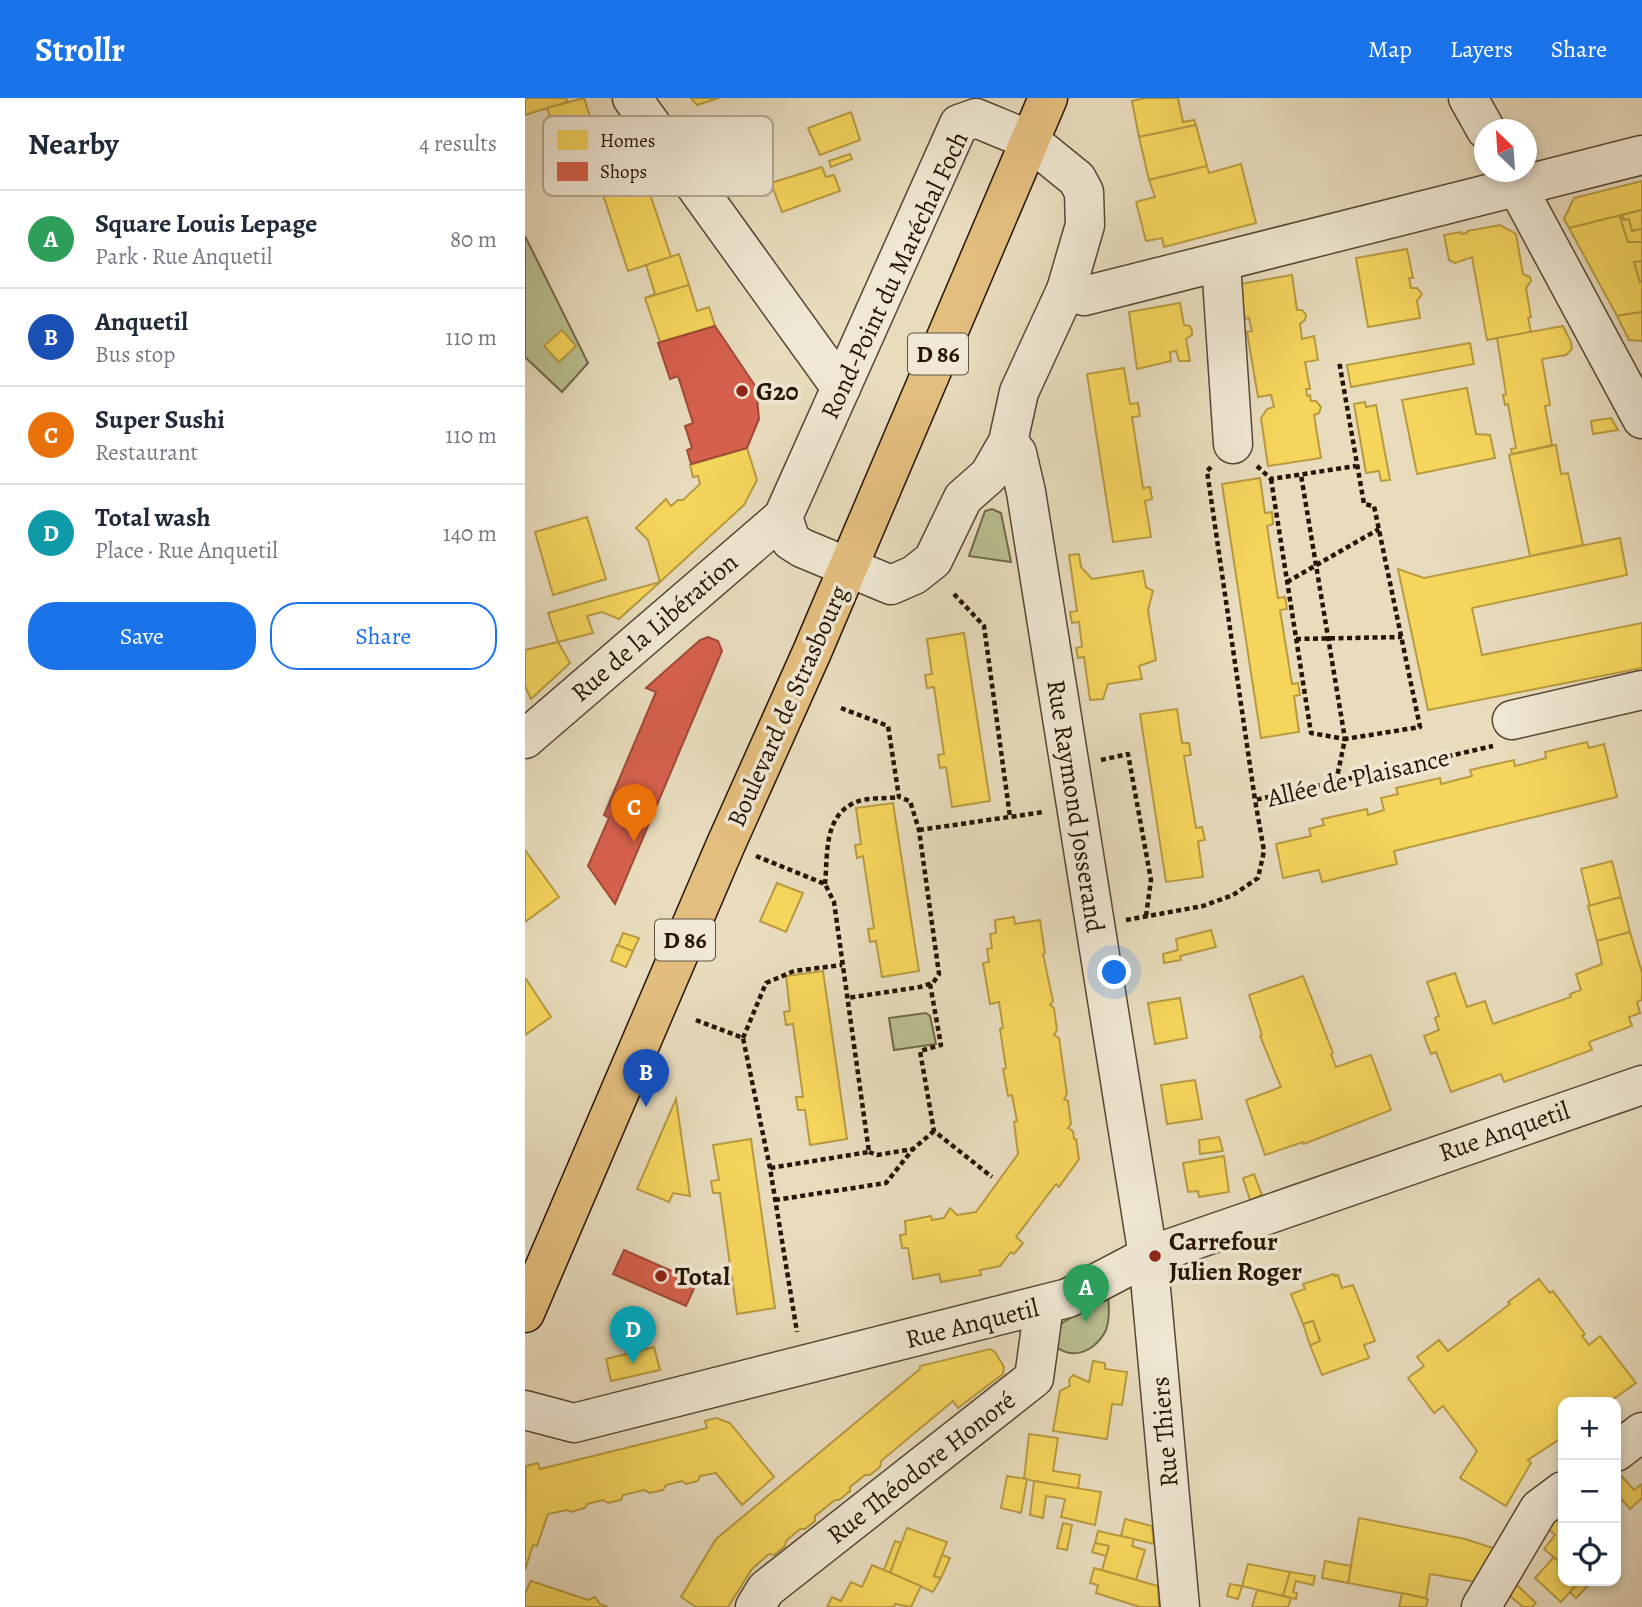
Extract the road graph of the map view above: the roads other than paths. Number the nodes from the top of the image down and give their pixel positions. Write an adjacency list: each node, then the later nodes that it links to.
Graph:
1 (632, 98): 5 (street)
2 (1048, 98): 7 (main road, Boulevard de Strasbourg / D 86)
3 (1468, 98): 6 (street)
4 (974, 108): 7 (street, Rond-Point du Maréchal Foch); 15 (street, Rond-Point du Maréchal Foch)
5 (645, 116)
6 (1480, 119)
7 (1029, 140): 14 (street, Rond-Point du Maréchal Foch); 20 (main road, Boulevard de Strasbourg / D 86)
8 (1642, 155): 9 (street)
9 (1537, 175)
10 (1503, 182): 13 (street)
11 (1515, 182): 16 (street)
12 (703, 196): 15 (street)
13 (1221, 263): 14 (street); 18 (street)
14 (1066, 290): 17 (street, Rond-Point du Maréchal Foch)
15 (841, 388): 19 (street, Rond-Point du Maréchal Foch)
16 (1642, 419)
17 (1008, 442): 20 (street, Rond-Point du Maréchal Foch); 25 (street, Rue Raymond Josserand)
18 (1233, 444)
19 (783, 517): 20 (street, Rond-Point du Maréchal Foch); 23 (street, Rue de la Libération)
20 (848, 568): 27 (main road, Boulevard de Strasbourg / D 86)
21 (1642, 690): 22 (street)
22 (1512, 720)
23 (525, 739)
24 (1642, 1084): 25 (street, Rue Anquetil)
25 (1148, 1256): 26 (street, Rue Anquetil); 33 (street, Rue Thiers)
26 (1044, 1305): 28 (street, Rue Anquetil); 32 (street, Rue Théodore Honoré)
27 (525, 1313)
28 (525, 1410)
29 (1642, 1432): 30 (street)
30 (1621, 1448)
31 (1558, 1495): 34 (street)
32 (755, 1607)
33 (1180, 1607)
34 (1481, 1607)

